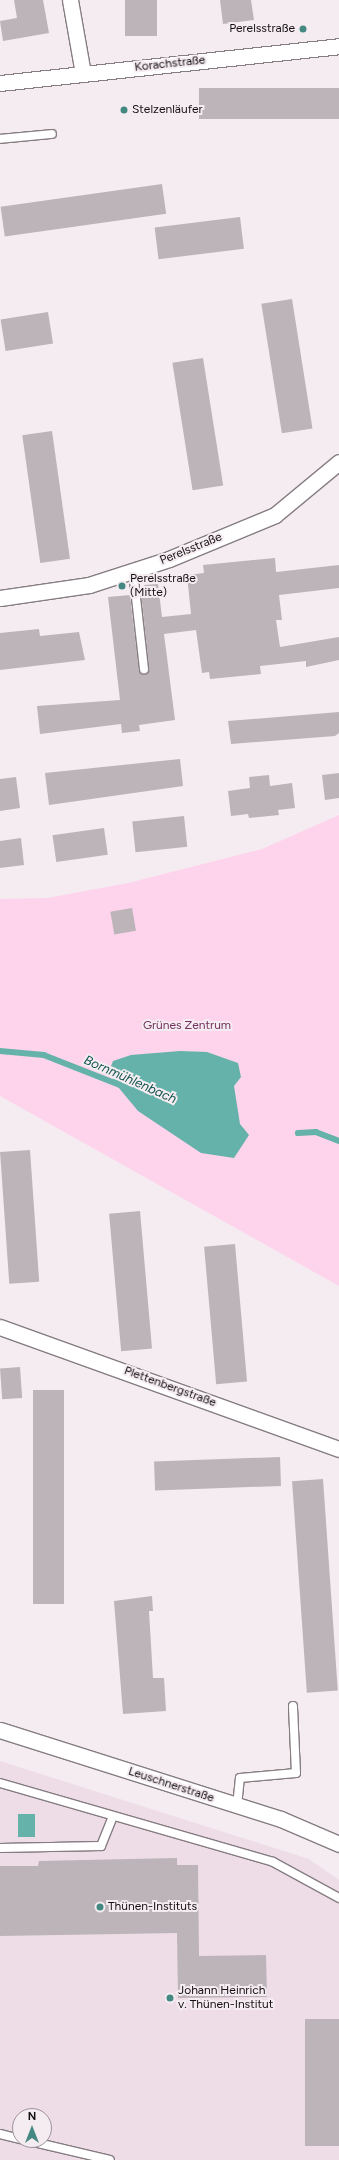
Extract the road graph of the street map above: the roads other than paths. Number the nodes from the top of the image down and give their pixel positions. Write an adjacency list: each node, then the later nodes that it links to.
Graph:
1 (70, 0): 3 (street)
2 (339, 46): 3 (street, Korachstraße)
3 (83, 74): 4 (street, Korachstraße)
4 (0, 82)
5 (52, 134): 6 (lane)
6 (0, 139)
7 (339, 462): 8 (street, Perelsstraße)
8 (133, 571): 9 (street, Perelsstraße); 10 (lane)
9 (0, 598)
10 (144, 669)
11 (0, 1327): 12 (street, Plettenbergstraße)
12 (339, 1449)
13 (293, 1706): 16 (lane)
14 (0, 1730): 16 (street, Leuschnerstraße)
15 (0, 1784): 17 (lane)
16 (237, 1806): 18 (street, Leuschnerstraße)
17 (113, 1816): 19 (lane); 20 (lane)
18 (339, 1844)
19 (0, 1848)
20 (339, 1898)
21 (0, 2134): 22 (lane)
22 (12, 2137)
23 (52, 2147): 24 (lane)
24 (110, 2160)

